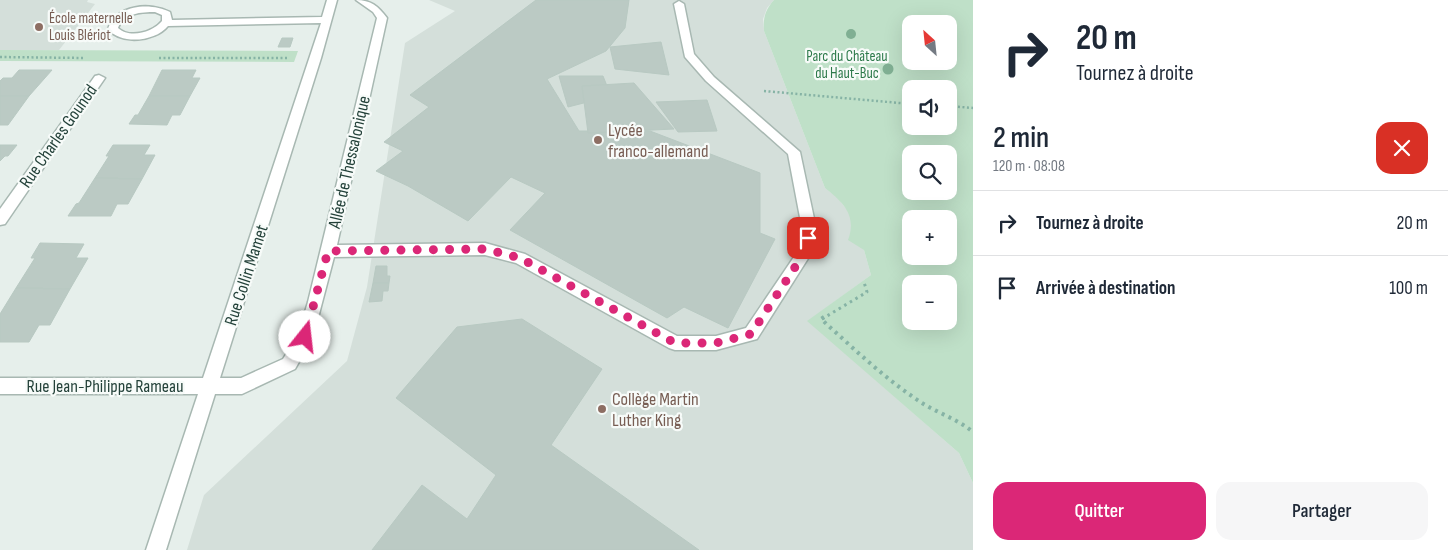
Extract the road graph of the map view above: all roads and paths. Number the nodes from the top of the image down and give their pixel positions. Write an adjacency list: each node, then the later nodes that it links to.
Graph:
1 (332, 0): 4 (street, Rue Collin Mamet)
2 (361, 0): 12 (street, Allée de Thessalonique)
3 (679, 4): 7 (street)
4 (327, 20): 5 (street); 15 (street, Rue Collin Mamet)
5 (166, 23): 5 (street)
6 (99, 78): 11 (street, Rue Charles Gounod)
7 (721, 88): 8 (path); 12 (street)
8 (902, 103)
9 (957, 107): 10 (path)
10 (973, 108)
11 (0, 220)
12 (328, 251): 15 (street, Allée de Thessalonique)
13 (864, 282): 16 (path)
14 (0, 386): 15 (street, Rue Jean-Philippe Rameau)
15 (210, 386): 17 (street, Rue Collin Mamet)
16 (973, 432)
17 (156, 550)

